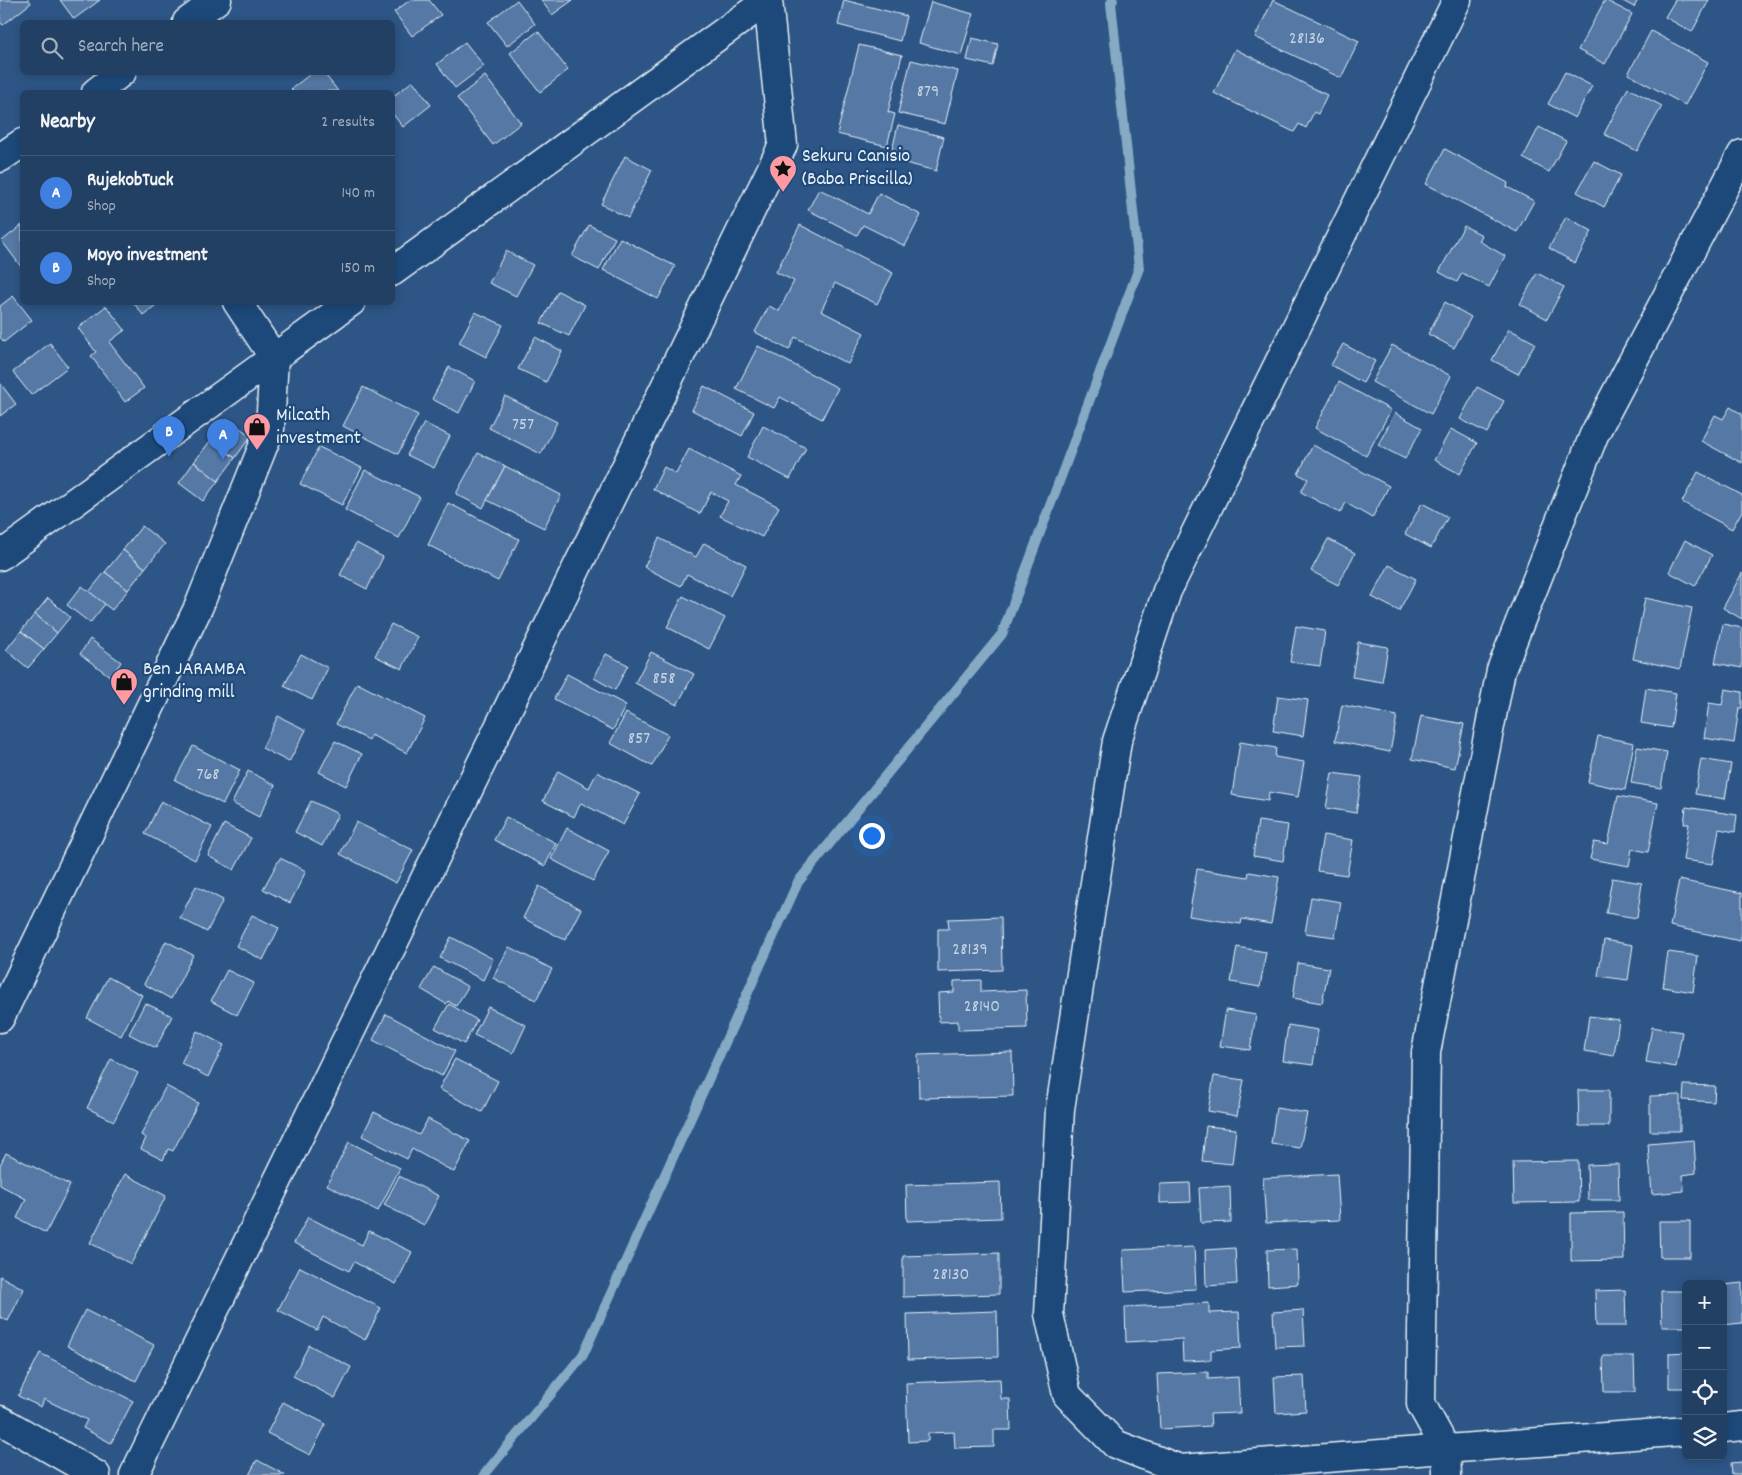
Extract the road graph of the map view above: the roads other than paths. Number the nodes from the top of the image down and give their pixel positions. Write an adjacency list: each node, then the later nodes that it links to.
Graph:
1 (217, 0): 4 (street)
2 (768, 0): 10 (street); 22 (street)
3 (1457, 0): 20 (street)
4 (191, 20)
5 (118, 75): 6 (street)
6 (99, 90)
7 (20, 144): 9 (street)
8 (1742, 154): 20 (street)
9 (0, 158)
10 (395, 270)
11 (239, 305): 13 (street)
12 (347, 305): 13 (street)
13 (274, 358): 14 (street); 15 (street)
14 (0, 556)
15 (0, 1018)
16 (0, 1420): 21 (street)
17 (1742, 1426): 18 (street)
18 (1727, 1428)
19 (1682, 1432): 20 (street)
20 (1447, 1462)
21 (96, 1475)
22 (134, 1475)

